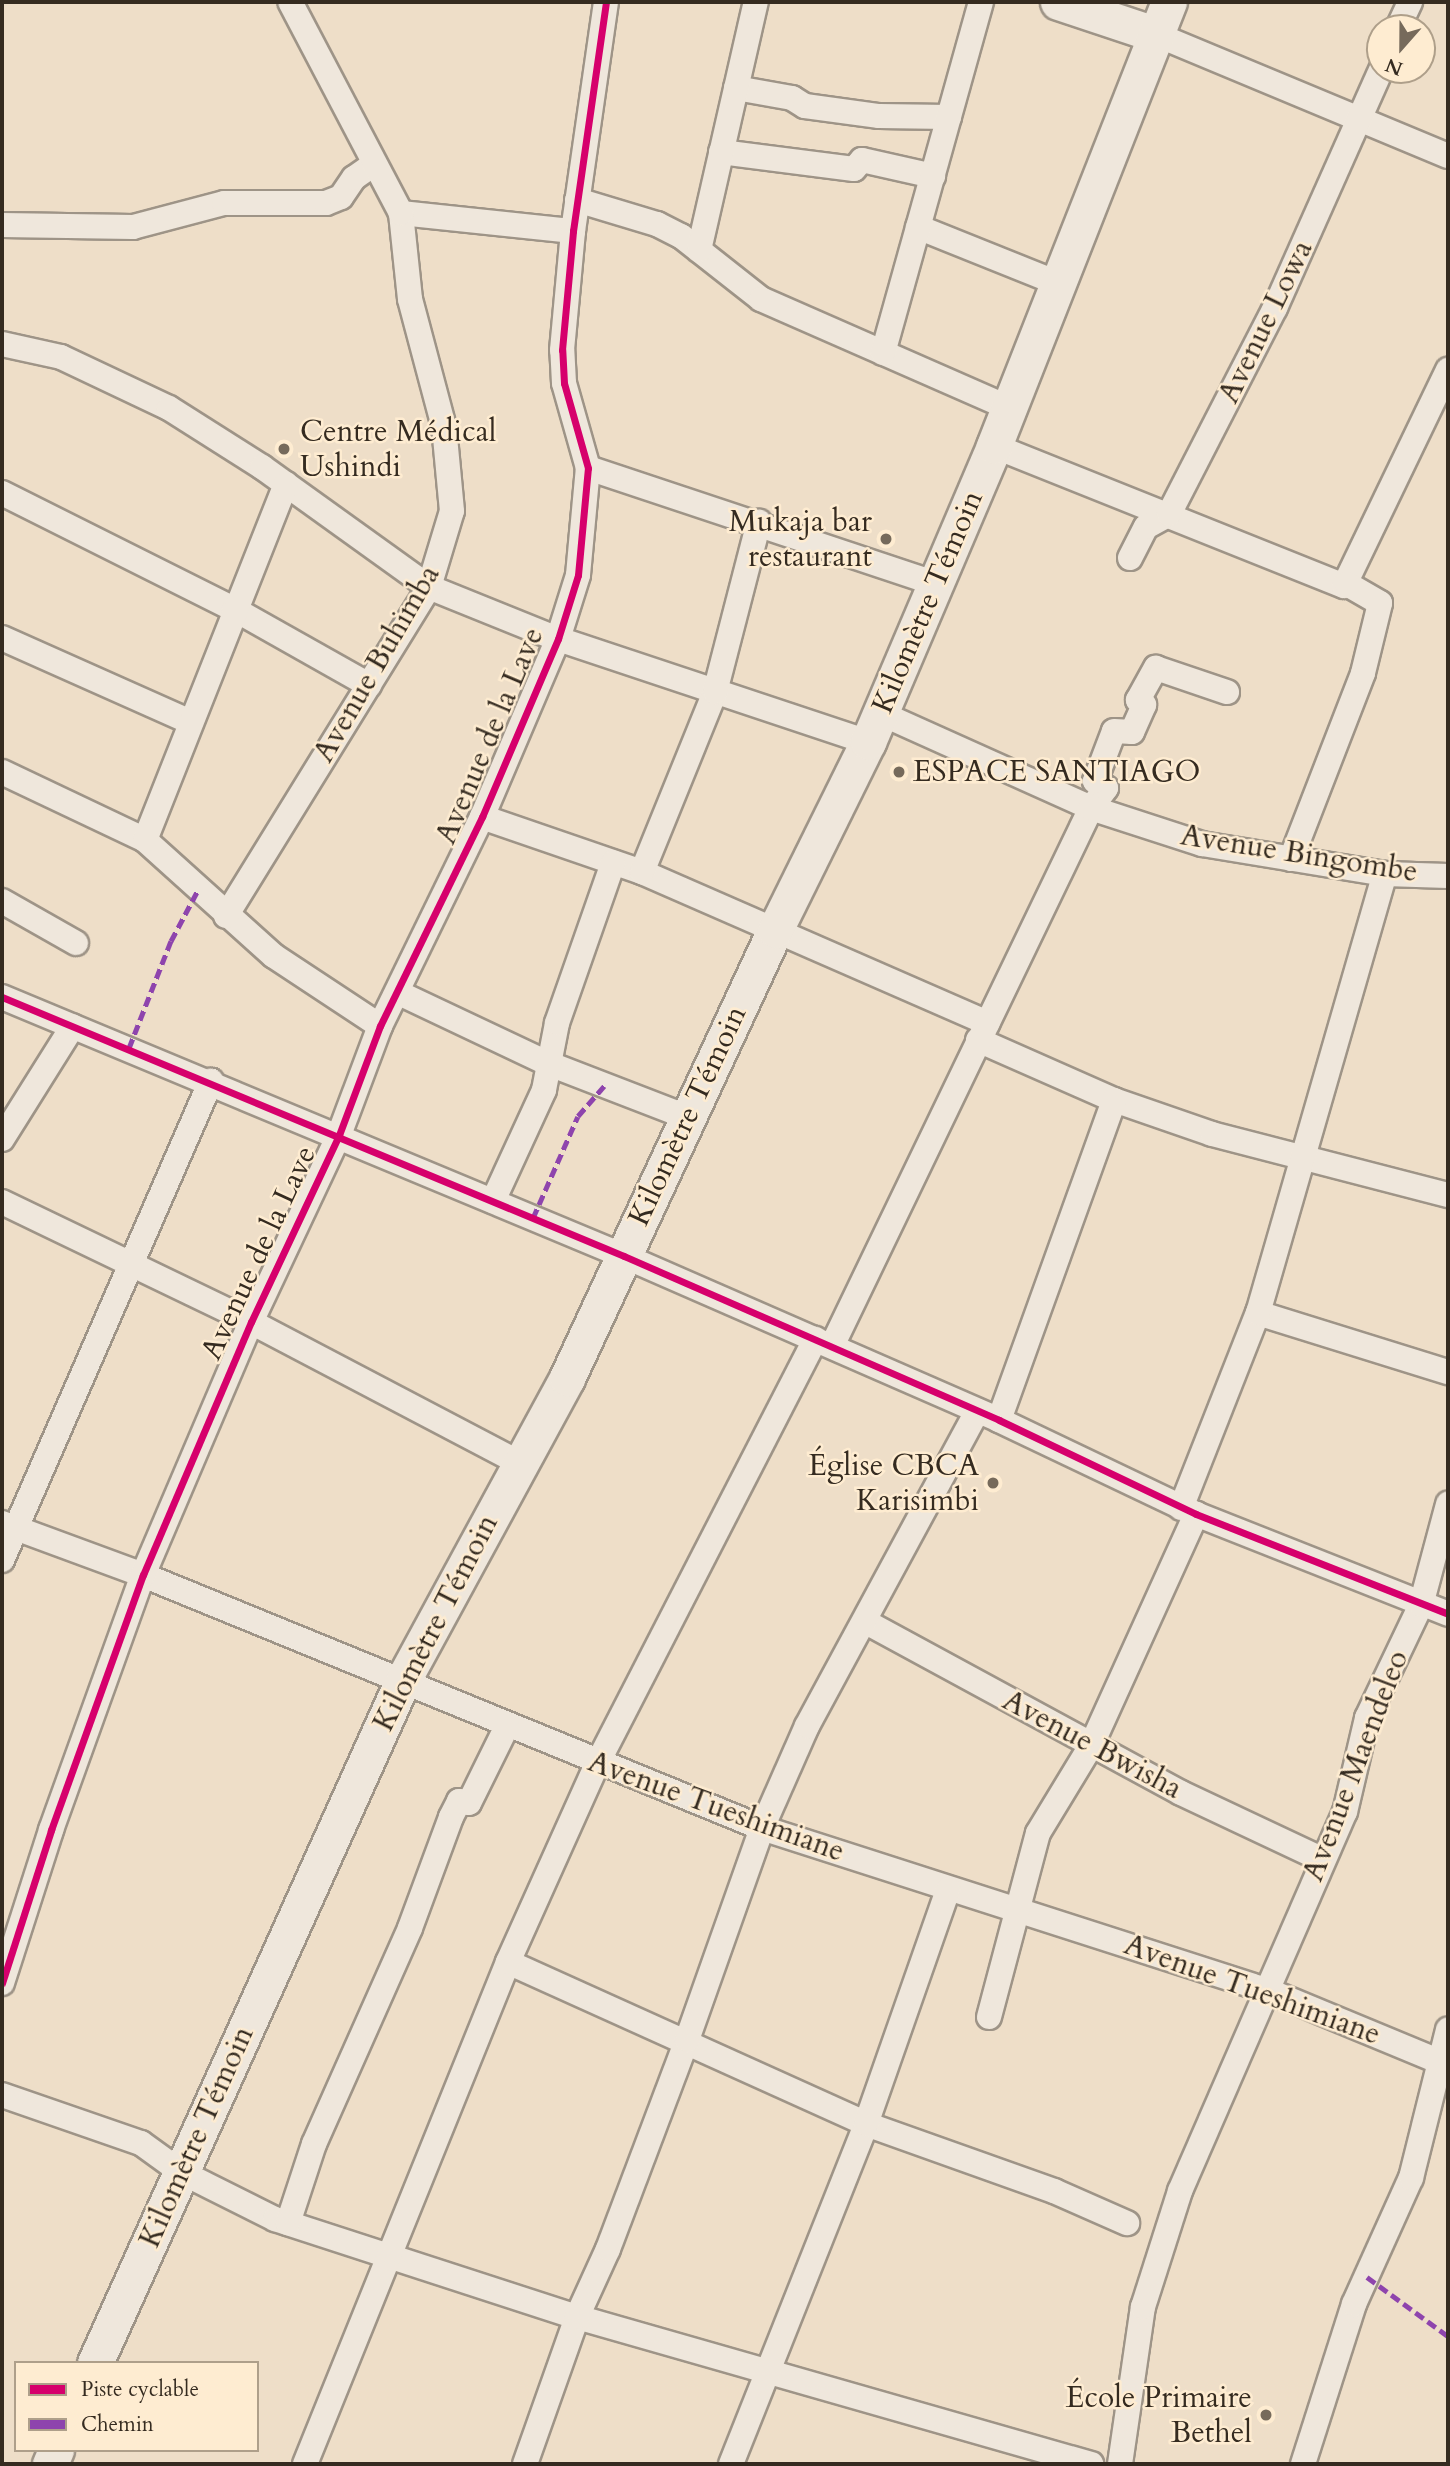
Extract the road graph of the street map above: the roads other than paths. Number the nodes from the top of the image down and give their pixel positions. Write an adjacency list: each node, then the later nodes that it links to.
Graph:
1 (290, 2): 14 (street, Avenue Buhimba)
2 (606, 2): 16 (street, Avenue de la Lave)
3 (756, 2): 9 (street)
4 (981, 2): 10 (street)
5 (1058, 2): 7 (main road)
6 (1169, 2): 7 (main road, Kilomètre Témoin)
7 (1155, 34): 11 (street); 22 (main road, Kilomètre Témoin)
8 (1375, 84): 11 (street, Avenue Lowa)
9 (736, 88): 10 (street); 12 (street)
10 (949, 117): 15 (street)
11 (1361, 118): 13 (street); 31 (street, Avenue Lowa)
12 (721, 152): 15 (street); 21 (street)
13 (1448, 156)
14 (374, 164): 17 (street, Avenue Buhimba); 18 (street)
15 (933, 176): 19 (street)
16 (577, 200): 20 (street, Avenue de la Lave); 21 (street)
17 (401, 213): 20 (street); 36 (street, Avenue Buhimba)
18 (2, 225)
19 (918, 227): 22 (street); 24 (street)
20 (573, 231): 28 (street, Avenue de la Lave)
21 (699, 250): 24 (street)
22 (1057, 284): 26 (main road, Kilomètre Témoin)
23 (2, 344): 29 (street, Avenue Bingombe)
24 (883, 353): 26 (street)
25 (1448, 370): 35 (street)
26 (1009, 408): 27 (main road, Kilomètre Témoin)
27 (994, 446): 31 (street); 34 (main road, Kilomètre Témoin)
28 (588, 468): 32 (street); 39 (street, Avenue de la Lave)
29 (286, 484): 36 (street, Avenue Bingombe); 37 (street)
30 (2, 493): 37 (street)
31 (1169, 514): 33 (street, Avenue Lowa); 35 (street)
32 (759, 522): 34 (street); 41 (street)
33 (1130, 558)
34 (937, 584): 44 (main road, Kilomètre Témoin)
35 (1347, 584): 49 (street)
36 (429, 587): 39 (street, Avenue Bingombe); 40 (street, Avenue Buhimba)
37 (234, 610): 40 (street); 43 (street)
38 (2, 638): 43 (street)
39 (558, 639): 41 (street, Avenue Bingombe); 47 (street, Avenue de la Lave)
40 (369, 685): 55 (street, Avenue Buhimba)
41 (715, 692): 44 (street, Avenue Bingombe); 51 (street)
42 (1227, 692): 46 (street)
43 (191, 722): 48 (street)
44 (874, 728): 46 (street, Avenue Bingombe); 56 (main road, Kilomètre Témoin)
45 (2, 772): 48 (street)
46 (1091, 808): 49 (street, Avenue Bingombe); 62 (street)
47 (482, 817): 50 (street); 58 (street, Avenue de la Lave)
48 (145, 840): 55 (street)
49 (1292, 859): 52 (street, Avenue Bingombe)
50 (614, 863): 51 (street); 63 (street)
51 (642, 872): 56 (street)
52 (1385, 874): 53 (street, Avenue Bingombe); 69 (street)
53 (1448, 876)
54 (2, 901): 57 (street)
55 (226, 916): 61 (street)
56 (775, 930): 62 (street); 66 (main road, Kilomètre Témoin)
57 (76, 943)
58 (399, 993): 61 (street, Avenue de la Lave); 63 (street)
59 (2, 997): 60 (street)
60 (73, 1026): 64 (street); 68 (street)
61 (380, 1026): 67 (street, Avenue de la Lave)
62 (982, 1032): 65 (street); 77 (street)
63 (547, 1063): 66 (street); 71 (street)
64 (211, 1081): 67 (street); 74 (street)
65 (1114, 1100): 69 (street); 79 (street)
66 (687, 1117): 73 (main road, Kilomètre Témoin)
67 (339, 1135): 71 (street); 76 (street, Avenue de la Lave)
68 (2, 1139)
69 (1305, 1159): 70 (street); 75 (street)
70 (1448, 1195)
71 (493, 1201): 73 (street)
72 (2, 1202): 74 (street)
73 (624, 1256): 77 (street); 80 (main road, Kilomètre Témoin)
74 (131, 1264): 76 (street); 83 (street)
75 (1258, 1313): 78 (street); 82 (street)
76 (251, 1322): 80 (street); 85 (street, Avenue de la Lave)
77 (824, 1343): 79 (street); 92 (street)
78 (1448, 1372)
79 (988, 1415): 82 (street); 88 (street)
80 (519, 1463): 89 (main road, Kilomètre Témoin)
81 (1448, 1504): 86 (street, Avenue Maendeleo)
82 (1189, 1511): 86 (street); 91 (street)
83 (9, 1526): 84 (street); 85 (street, Avenue Tueshimiane)
84 (2, 1560)
85 (143, 1574): 89 (street, Avenue Tueshimiane); 98 (street, Avenue de la Lave)
86 (1421, 1605): 87 (street); 94 (street, Avenue Maendeleo)
87 (1448, 1614)
88 (866, 1622): 91 (street, Avenue Bwisha); 93 (street)
89 (402, 1682): 90 (street, Avenue Tueshimiane); 106 (main road, Kilomètre Témoin)
90 (507, 1726): 92 (street, Avenue Tueshimiane); 107 (street)
91 (1091, 1746): 94 (street, Avenue Bwisha); 96 (street)
92 (597, 1763): 93 (street, Avenue Tueshimiane); 97 (street)
93 (762, 1828): 95 (street, Avenue Tueshimiane); 102 (street)
94 (1321, 1859): 99 (street, Avenue Maendeleo)
95 (948, 1889): 96 (street, Avenue Tueshimiane); 105 (street)
96 (1017, 1907): 99 (street, Avenue Tueshimiane); 100 (street)
97 (508, 1962): 102 (street); 109 (street)
98 (2, 1983)
99 (1269, 1991): 103 (street, Avenue Tueshimiane); 117 (street, Avenue Maendeleo)
100 (989, 2017)
101 (1448, 2030): 103 (street)
102 (687, 2040): 105 (street); 110 (street)
103 (1440, 2062): 118 (street)
104 (2, 2095): 106 (street)
105 (866, 2124): 108 (street); 112 (street)
106 (181, 2172): 107 (street); 111 (main road, Kilomètre Témoin)
107 (288, 2223): 109 (street)
108 (1127, 2223)
109 (391, 2256): 110 (street); 113 (street)
110 (577, 2317): 112 (street); 114 (street)
111 (96, 2361)
112 (766, 2373): 115 (street); 116 (street)
113 (305, 2464)
114 (525, 2464)
115 (731, 2464)
116 (1091, 2464)
117 (1120, 2464)
118 (1303, 2464)

